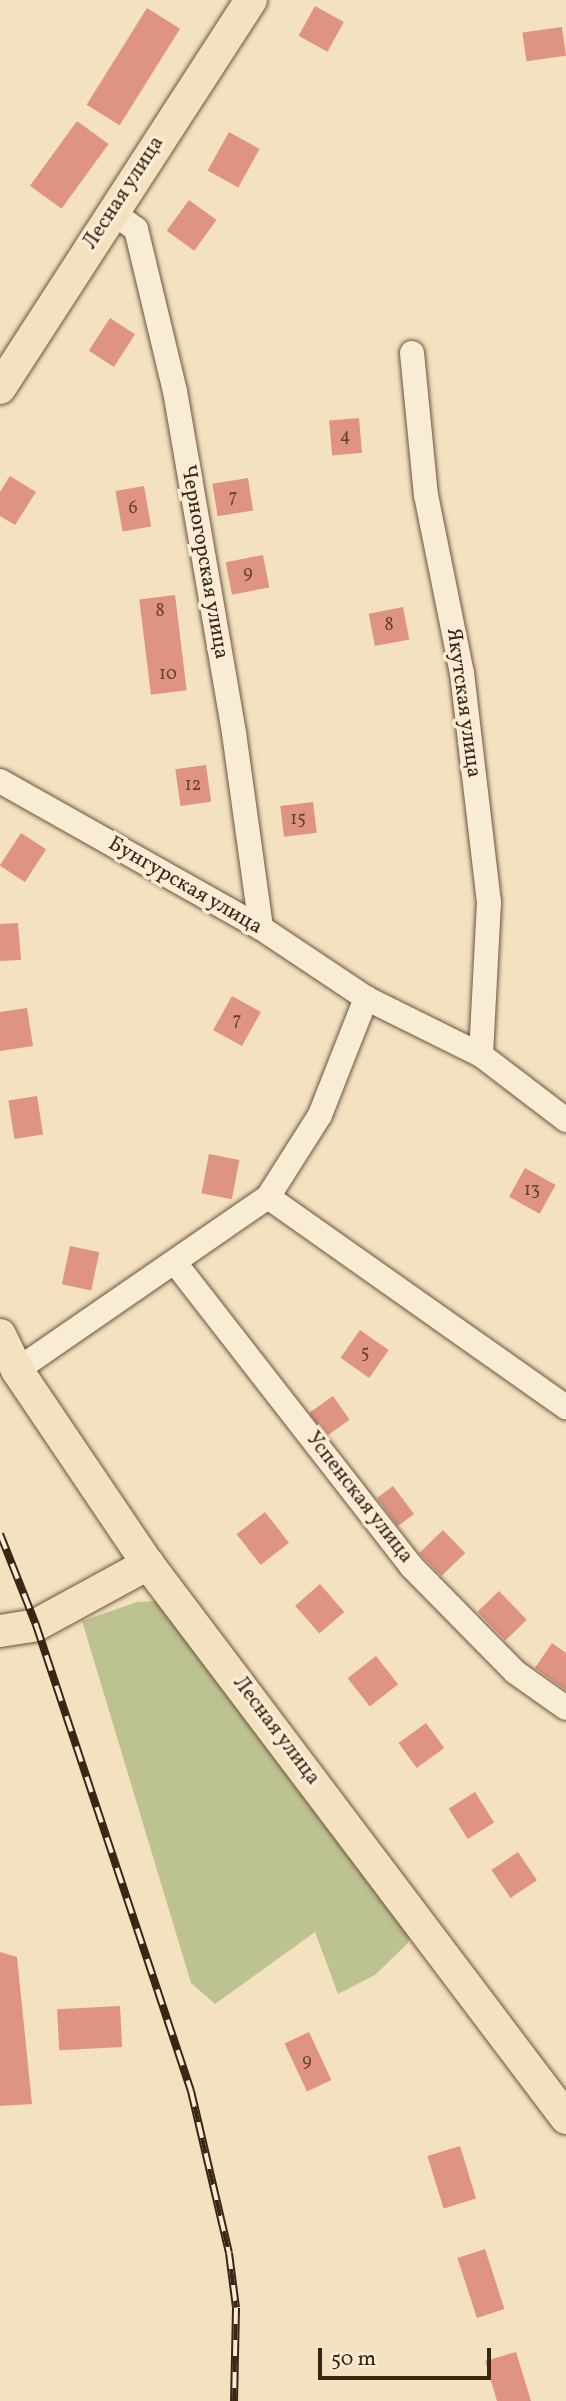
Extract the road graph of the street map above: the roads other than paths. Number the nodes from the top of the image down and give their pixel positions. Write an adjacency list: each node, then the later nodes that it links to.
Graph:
1 (251, 0): 2 (main road, Лесная улица)
2 (111, 211): 4 (main road, Лесная улица); 6 (street, Черногорская улица)
3 (412, 354): 8 (street, Якутская улица)
4 (0, 388)
5 (0, 781): 6 (street, Бунгурская улица)
6 (261, 928): 7 (street, Бунгурская улица)
7 (366, 998): 8 (street, Бунгурская улица); 10 (street)
8 (481, 1055): 9 (street, Бунгурская улица)
9 (566, 1120)
10 (268, 1197): 11 (street); 14 (street)
11 (176, 1264): 13 (street); 17 (street, Успенская улица)
12 (0, 1335): 13 (main road, Лесная улица)
13 (17, 1370): 15 (main road, Лесная улица)
14 (566, 1407)
15 (148, 1564): 16 (main road); 18 (main road, Лесная улица)
16 (0, 1632)
17 (566, 1709)
18 (566, 2118)

